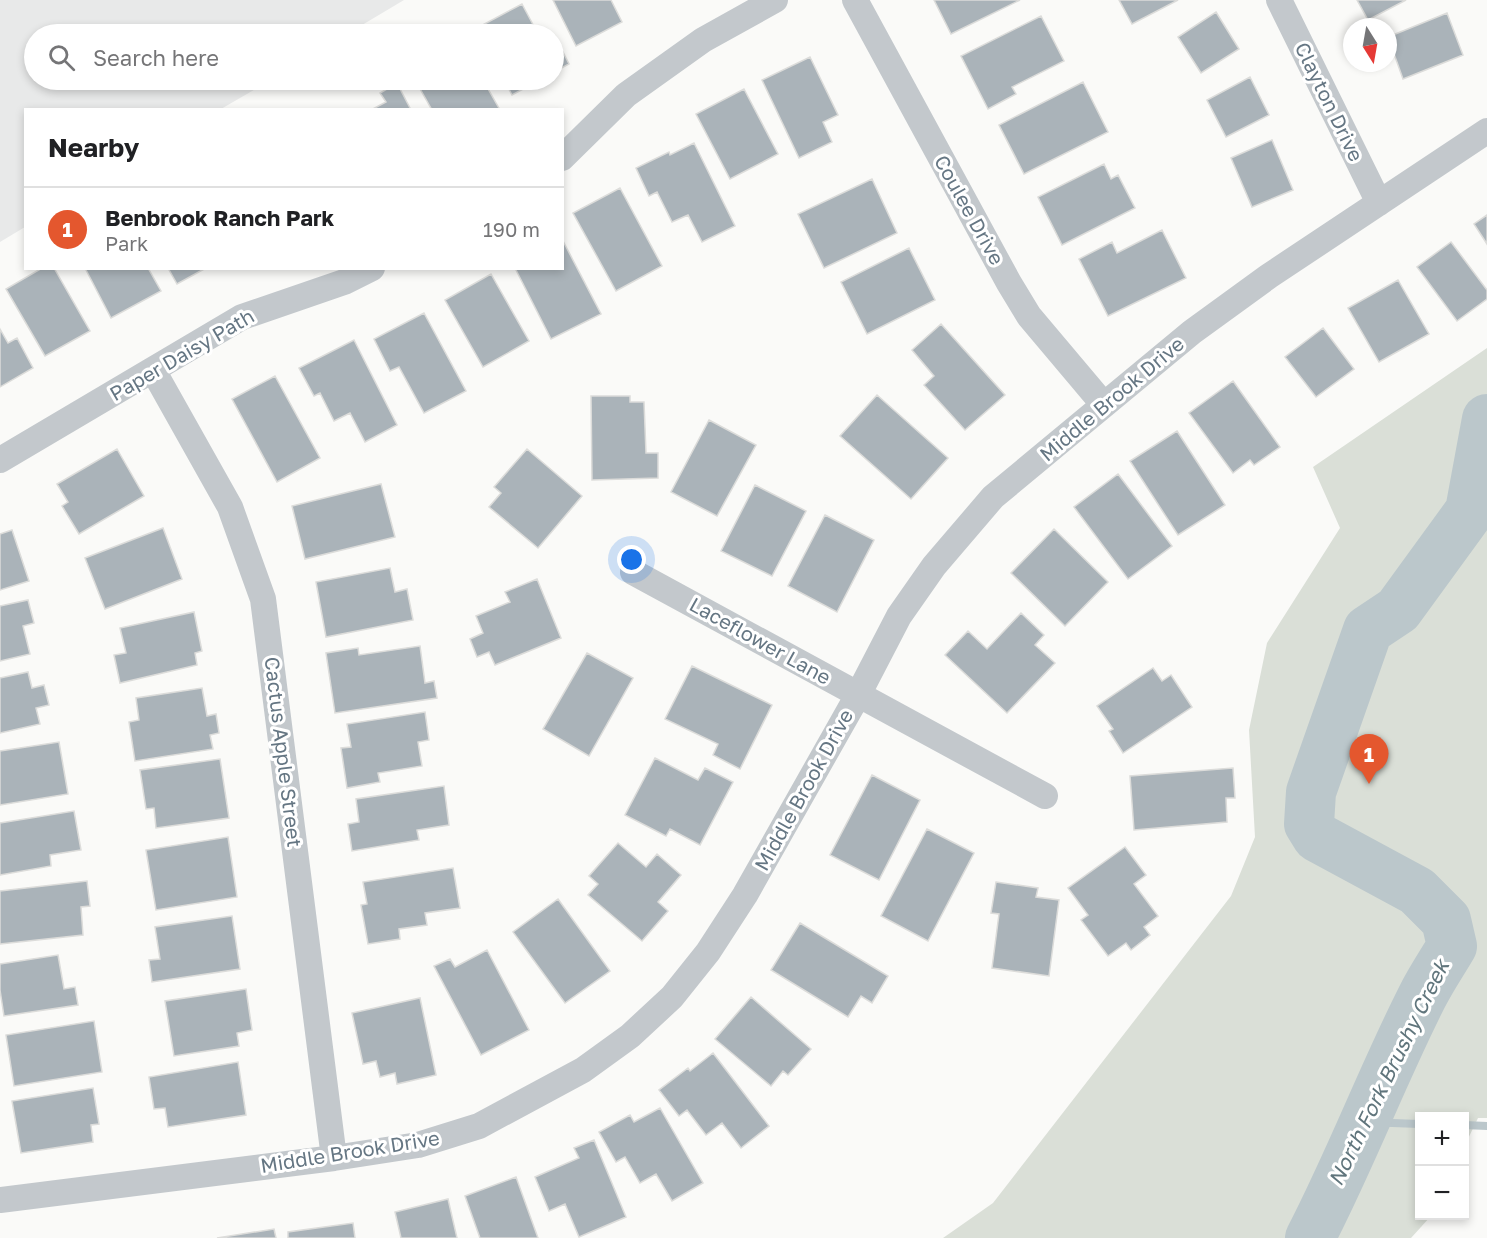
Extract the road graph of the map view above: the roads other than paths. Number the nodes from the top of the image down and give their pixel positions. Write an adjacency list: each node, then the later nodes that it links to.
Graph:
1 (775, 0): 5 (street)
2 (855, 0): 9 (street, Coulee Drive)
3 (1279, 0): 6 (street, Clayton Drive)
4 (1487, 131): 6 (street, Middle Brook Drive)
5 (564, 156)
6 (1379, 204): 9 (street, Middle Brook Drive)
7 (368, 270): 8 (street, Paper Daisy Path)
8 (153, 370): 10 (street, Paper Daisy Path); 14 (street, Cactus Apple Street)
9 (1104, 405): 12 (street, Middle Brook Drive)
10 (0, 460)
11 (633, 572): 12 (street, Laceflower Lane)
12 (858, 695): 13 (street, Laceflower Lane); 14 (street, Middle Brook Drive)
13 (1045, 796)
14 (334, 1158): 15 (street, Middle Brook Drive)
15 (0, 1200)

